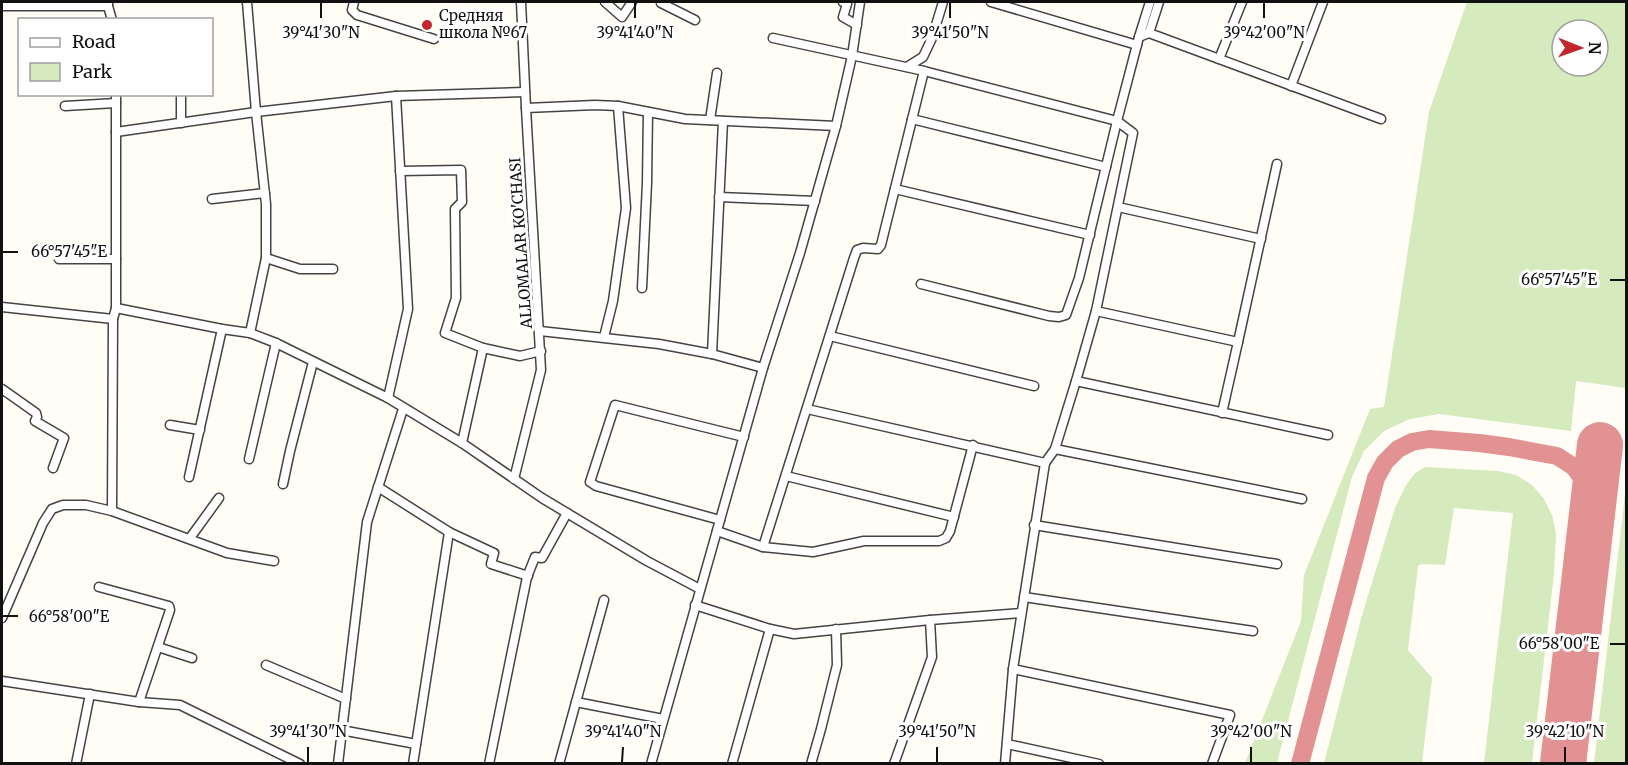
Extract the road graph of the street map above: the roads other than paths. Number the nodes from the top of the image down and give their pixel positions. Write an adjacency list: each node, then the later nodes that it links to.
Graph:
1 (247, 2): 37 (street)
2 (354, 2): 21 (street)
3 (521, 2): 29 (street, ALLOMALAR KO'CHASI)
4 (605, 2): 5 (street)
5 (632, 2)
6 (662, 2): 17 (street)
7 (843, 2): 18 (street)
8 (860, 2): 18 (street)
9 (943, 2): 25 (street)
10 (991, 2): 22 (street)
11 (1150, 2): 22 (street)
12 (1159, 2): 19 (street)
13 (1242, 2): 24 (street)
14 (1323, 2): 28 (street)
15 (108, 4): 16 (street)
16 (2, 6)
17 (695, 20)
18 (857, 25): 23 (street)
19 (1149, 33): 22 (street); 24 (street)
20 (773, 38): 23 (street)
21 (434, 39)
22 (1138, 41): 42 (street)
23 (852, 56): 25 (street); 44 (street)
24 (1219, 59): 28 (street)
25 (907, 68): 26 (street)
26 (924, 71): 38 (street); 42 (street)
27 (717, 73): 40 (street)
28 (1291, 86): 39 (street)
29 (525, 92): 31 (street); 35 (street, ALLOMALAR KO'CHASI)
30 (181, 96): 43 (street)
31 (396, 96): 37 (street); 48 (street)
32 (116, 99): 33 (street); 45 (street)
33 (65, 106)
34 (618, 106): 35 (street); 36 (street); 71 (street)
35 (526, 108): 68 (street, ALLOMALAR KO'CHASI)
36 (648, 111): 40 (street); 62 (street)
37 (256, 112): 43 (street); 50 (street)
38 (912, 119): 47 (street); 49 (street)
39 (1381, 119)
40 (710, 120): 41 (street)
41 (723, 121): 44 (street); 51 (street)
42 (1117, 121): 47 (street); 54 (street)
43 (181, 123): 45 (street)
44 (836, 126): 53 (street)
45 (116, 132): 59 (street)
46 (1277, 164): 56 (street)
47 (1106, 167): 55 (street)
48 (400, 171): 74 (street); 82 (street)
49 (895, 189): 55 (street); 70 (street)
50 (265, 193): 52 (street); 57 (street)
51 (719, 197): 53 (street); 76 (street)
52 (212, 199)
53 (815, 201): 78 (street)
54 (1118, 207): 56 (street); 65 (street)
55 (1090, 234): 61 (street)
56 (1261, 239): 72 (street)
57 (266, 258): 60 (street); 69 (street)
58 (59, 259): 59 (street)
59 (116, 260): 64 (street)
60 (333, 269)
61 (921, 284)
62 (642, 288)
63 (2, 307): 66 (street)
64 (116, 308): 66 (street); 67 (street)
65 (1096, 311): 72 (street); 79 (street)
66 (113, 318): 103 (street)
67 (222, 329): 69 (street); 87 (street)
68 (540, 331): 71 (street); 75 (street, ALLOMALAR KO'CHASI)
69 (250, 333): 73 (street)
70 (830, 336): 80 (street); 83 (street)
71 (604, 337): 76 (street)
72 (1238, 342): 85 (street)
73 (276, 344): 77 (street); 93 (street)
74 (483, 348): 75 (street); 90 (street)
75 (541, 351): 98 (street, ALLOMALAR KO'CHASI)
76 (712, 354): 78 (street)
77 (313, 362): 82 (street); 99 (street)
78 (763, 368): 89 (street)
79 (1076, 381): 85 (street); 92 (street)
80 (1034, 386)
81 (2, 389): 95 (street)
82 (388, 399): 84 (street)
83 (807, 408): 91 (street); 96 (street)
84 (403, 409): 90 (street); 100 (street)
85 (1222, 413): 88 (street)
86 (170, 425): 87 (street)
87 (200, 430): 97 (street)
88 (1328, 435)
89 (744, 437): 106 (street); 106 (street)
90 (462, 442): 98 (street)
91 (973, 446): 94 (street); 105 (street)
92 (1055, 449): 94 (street); 102 (street)
93 (249, 459)
94 (1045, 463): 107 (street)
95 (53, 468)
96 (786, 476): 105 (street); 111 (street)
97 (189, 477)
98 (514, 479): 104 (street)
99 (283, 484)
100 (378, 487): 109 (street); 132 (street)
101 (219, 498): 110 (street)
102 (1302, 499)
103 (112, 510): 110 (street); 121 (street)
104 (567, 513): 114 (street); 116 (street)
105 (954, 517): 111 (street)
106 (720, 520): 108 (street)
107 (1034, 525): 113 (street); 117 (street)
108 (717, 531): 111 (street); 116 (street)
109 (449, 532): 114 (street); 137 (street)
110 (190, 538): 112 (street)
111 (762, 547)
112 (274, 561)
113 (1277, 564)
114 (528, 576): 143 (street)
115 (99, 587): 126 (street)
116 (700, 588): 119 (street)
117 (1024, 597): 120 (street); 125 (street)
118 (604, 600): 134 (street)
119 (695, 605): 123 (street); 135 (street)
120 (1021, 614): 122 (street); 129 (street)
121 (2, 618)
122 (930, 620): 124 (street); 148 (street)
123 (770, 629): 124 (street); 146 (street)
124 (836, 629): 147 (street)
125 (1253, 631)
126 (158, 647): 127 (street); 133 (street)
127 (192, 658)
128 (266, 665): 132 (street)
129 (1013, 669): 138 (street); 151 (street)
130 (2, 681): 131 (street)
131 (90, 693): 133 (street); 139 (street)
132 (345, 699): 136 (street)
133 (139, 702): 140 (street)
134 (576, 702): 135 (street); 144 (street)
135 (663, 719): 145 (street)
136 (341, 730): 137 (street); 141 (street)
137 (416, 744): 142 (street)
138 (1007, 744): 149 (street); 150 (street)
139 (76, 764)
140 (300, 764)
141 (338, 764)
142 (413, 764)
143 (489, 764)
144 (559, 764)
145 (651, 764)
146 (732, 764)
147 (811, 764)
148 (894, 764)
149 (1005, 764)
150 (1100, 764)
151 (1212, 764)

